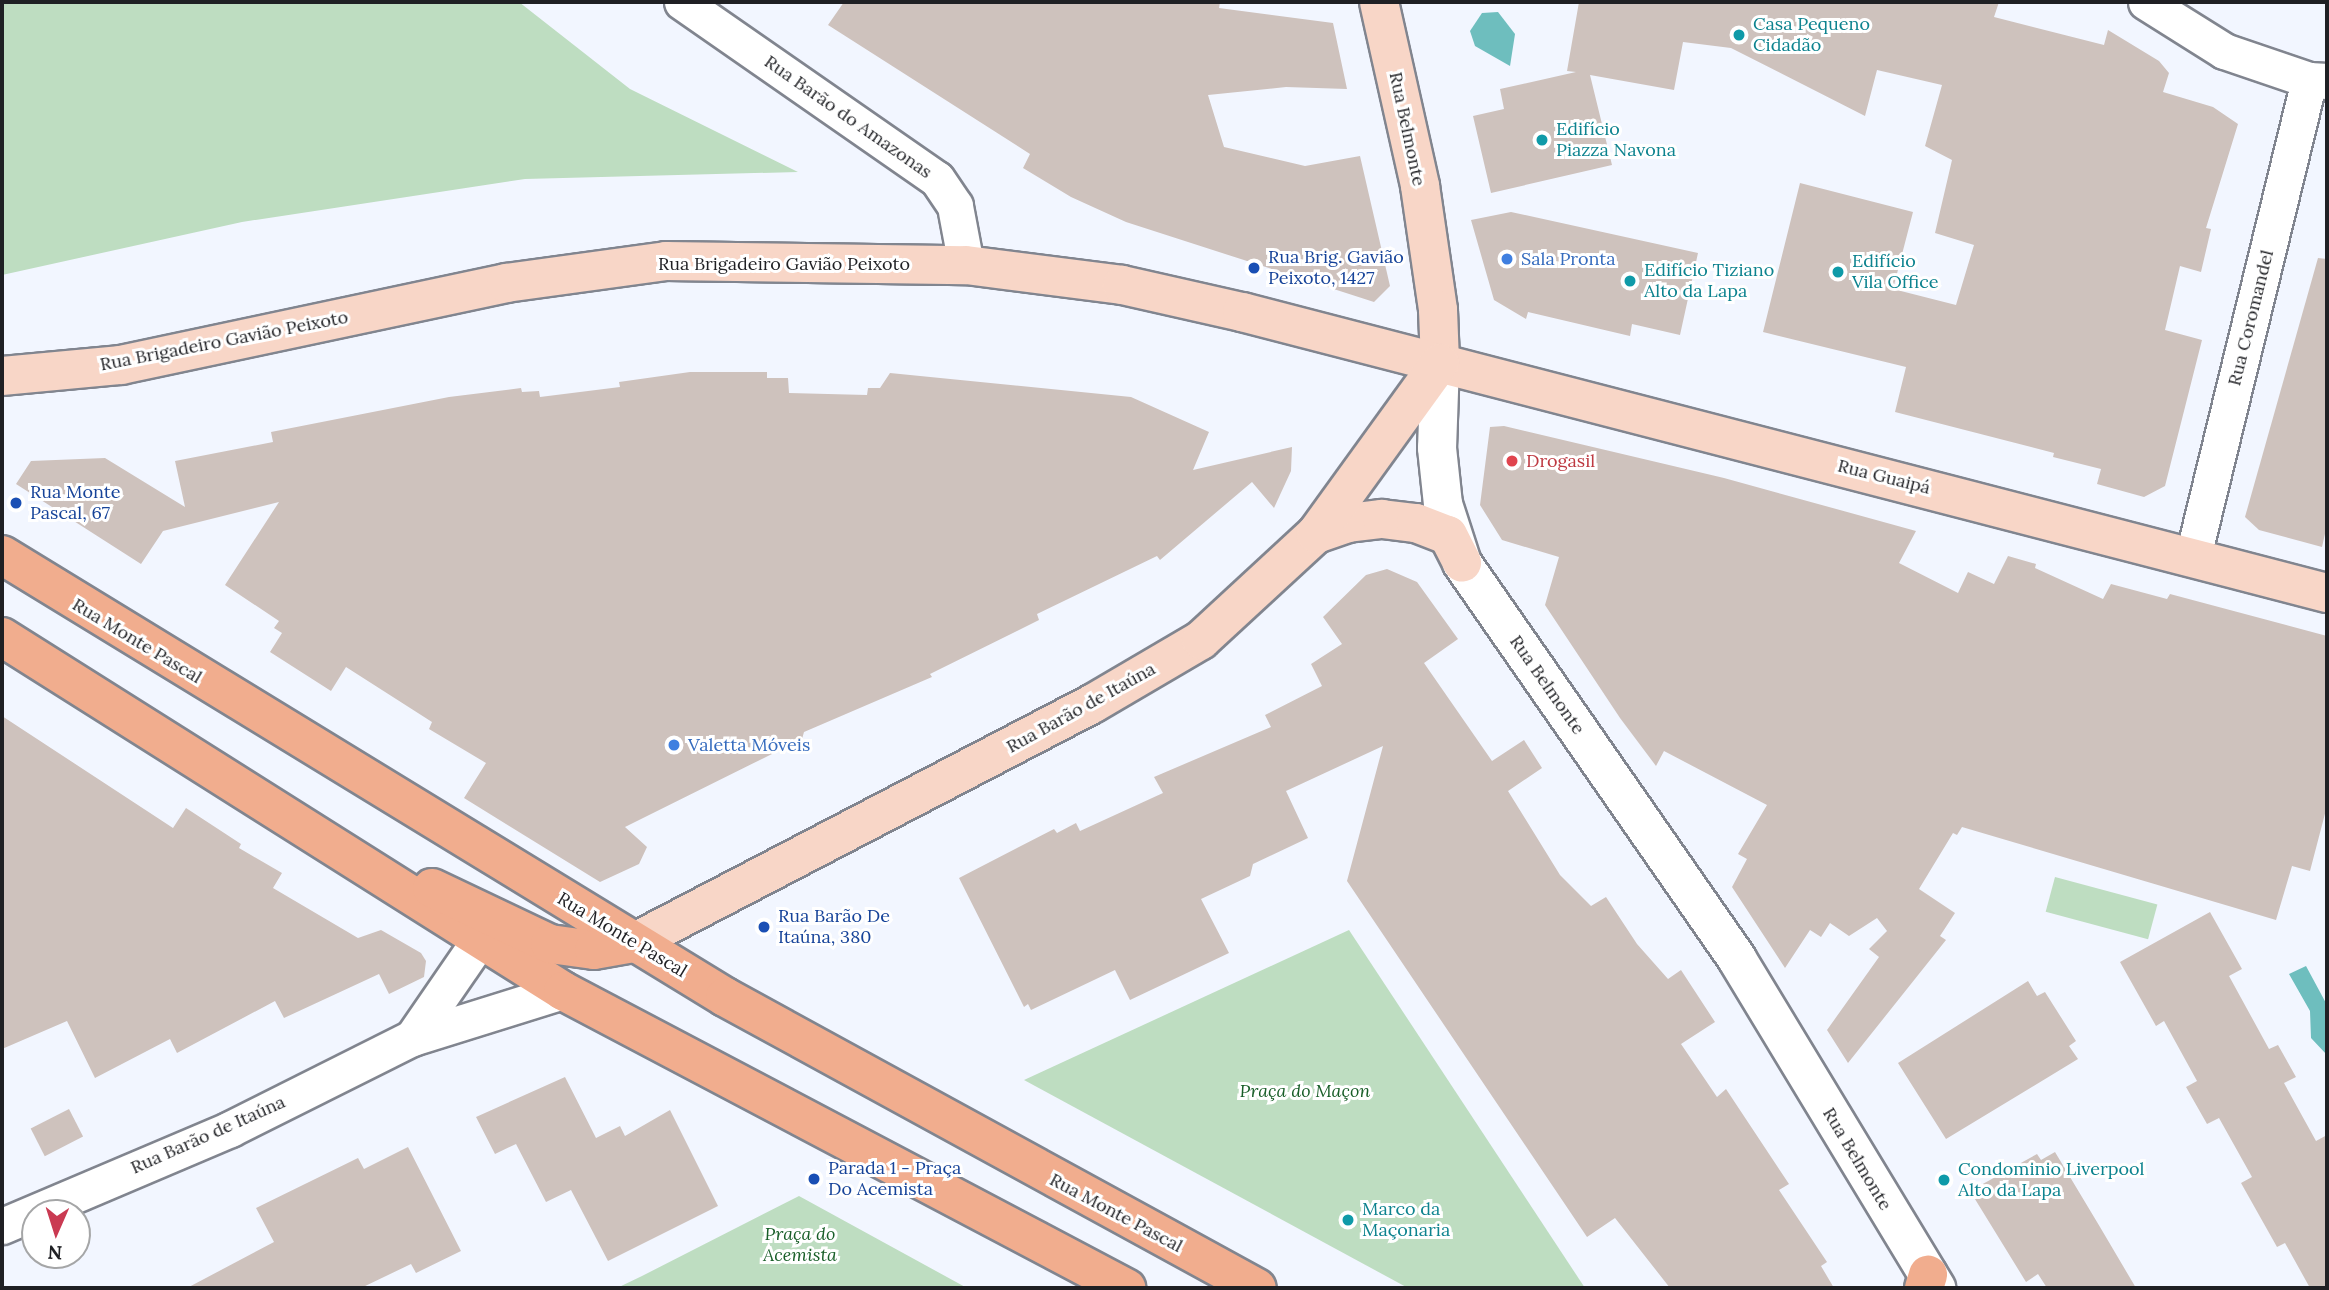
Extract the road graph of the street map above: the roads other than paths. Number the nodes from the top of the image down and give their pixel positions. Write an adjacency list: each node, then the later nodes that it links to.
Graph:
1 (682, 2): 5 (street, Rua Barão do Amazonas)
2 (1379, 2): 6 (main road, Rua Belmonte)
3 (2146, 2): 4 (street)
4 (2318, 80): 10 (street, Rua Coromandel)
5 (966, 265): 6 (main road, Rua Brigadeiro Gavião Peixoto); 7 (main road, Rua Brigadeiro Gavião Peixoto)
6 (1440, 363): 8 (main road, Rua Barão de Itaúna); 10 (main road, Rua Guaipá); 11 (street, Rua Belmonte)
7 (2, 376)
8 (1316, 534): 11 (main road); 16 (main road, Rua Barão de Itaúna)
9 (2, 555): 16 (main road, Rua Monte Pascal)
10 (2193, 556): 12 (main road, Rua Guaipá)
11 (1462, 563): 20 (street, Rua Belmonte)
12 (2327, 593)
13 (2, 637): 14 (main road)
14 (310, 831): 15 (main road); 16 (main road)
15 (478, 942): 17 (main road); 18 (street, Rua Barão de Itaúna)
16 (633, 943): 22 (main road, Rua Monte Pascal)
17 (563, 991): 18 (street, Rua Barão de Itaúna); 21 (main road)
18 (412, 1038): 19 (street, Rua Barão de Itaúna)
19 (2, 1226)
20 (1929, 1284)
21 (1126, 1288)
22 (1257, 1288)

